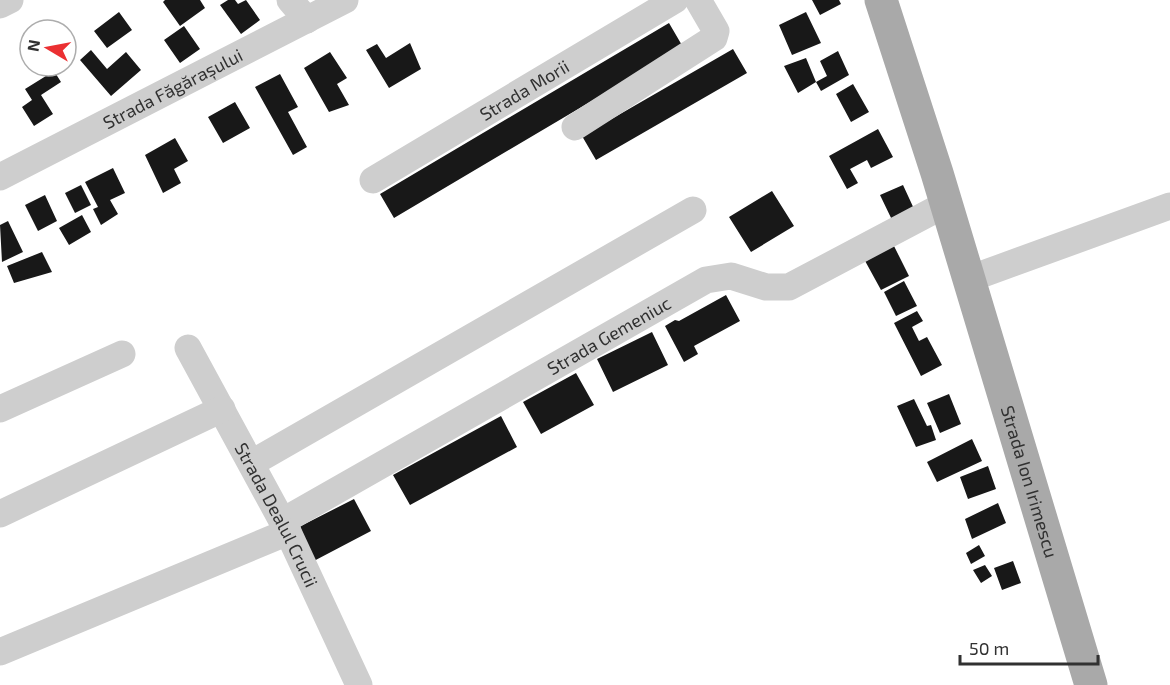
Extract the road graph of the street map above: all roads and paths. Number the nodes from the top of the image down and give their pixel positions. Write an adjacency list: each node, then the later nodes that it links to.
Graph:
1 (10, 0): 7 (street)
2 (290, 0): 8 (street)
3 (345, 0): 8 (street, Strada Făgărașului)
4 (675, 0): 11 (street, Strada Morii)
5 (698, 0): 9 (street)
6 (881, 0): 12 (main road, Strada Ion Irimescu)
7 (0, 5)
8 (307, 20): 10 (street, Strada Făgărașului)
9 (575, 127)
10 (0, 177)
11 (373, 180)
12 (946, 204): 15 (main road, Strada Ion Irimescu); 22 (street, Strada Gemeniuc)
13 (1170, 206): 15 (street)
14 (693, 210): 20 (street)
15 (969, 279): 25 (main road, Strada Ion Irimescu)
16 (188, 348): 19 (street, Strada Dealul Crucii)
17 (122, 354): 18 (street)
18 (0, 409)
19 (222, 409): 20 (street, Strada Dealul Crucii); 21 (street)
20 (252, 463): 22 (street, Strada Dealul Crucii)
21 (0, 514)
22 (285, 526): 23 (street, Strada Gemeniuc); 24 (street, Strada Dealul Crucii)
23 (0, 652)
24 (358, 685)
25 (1091, 685)

